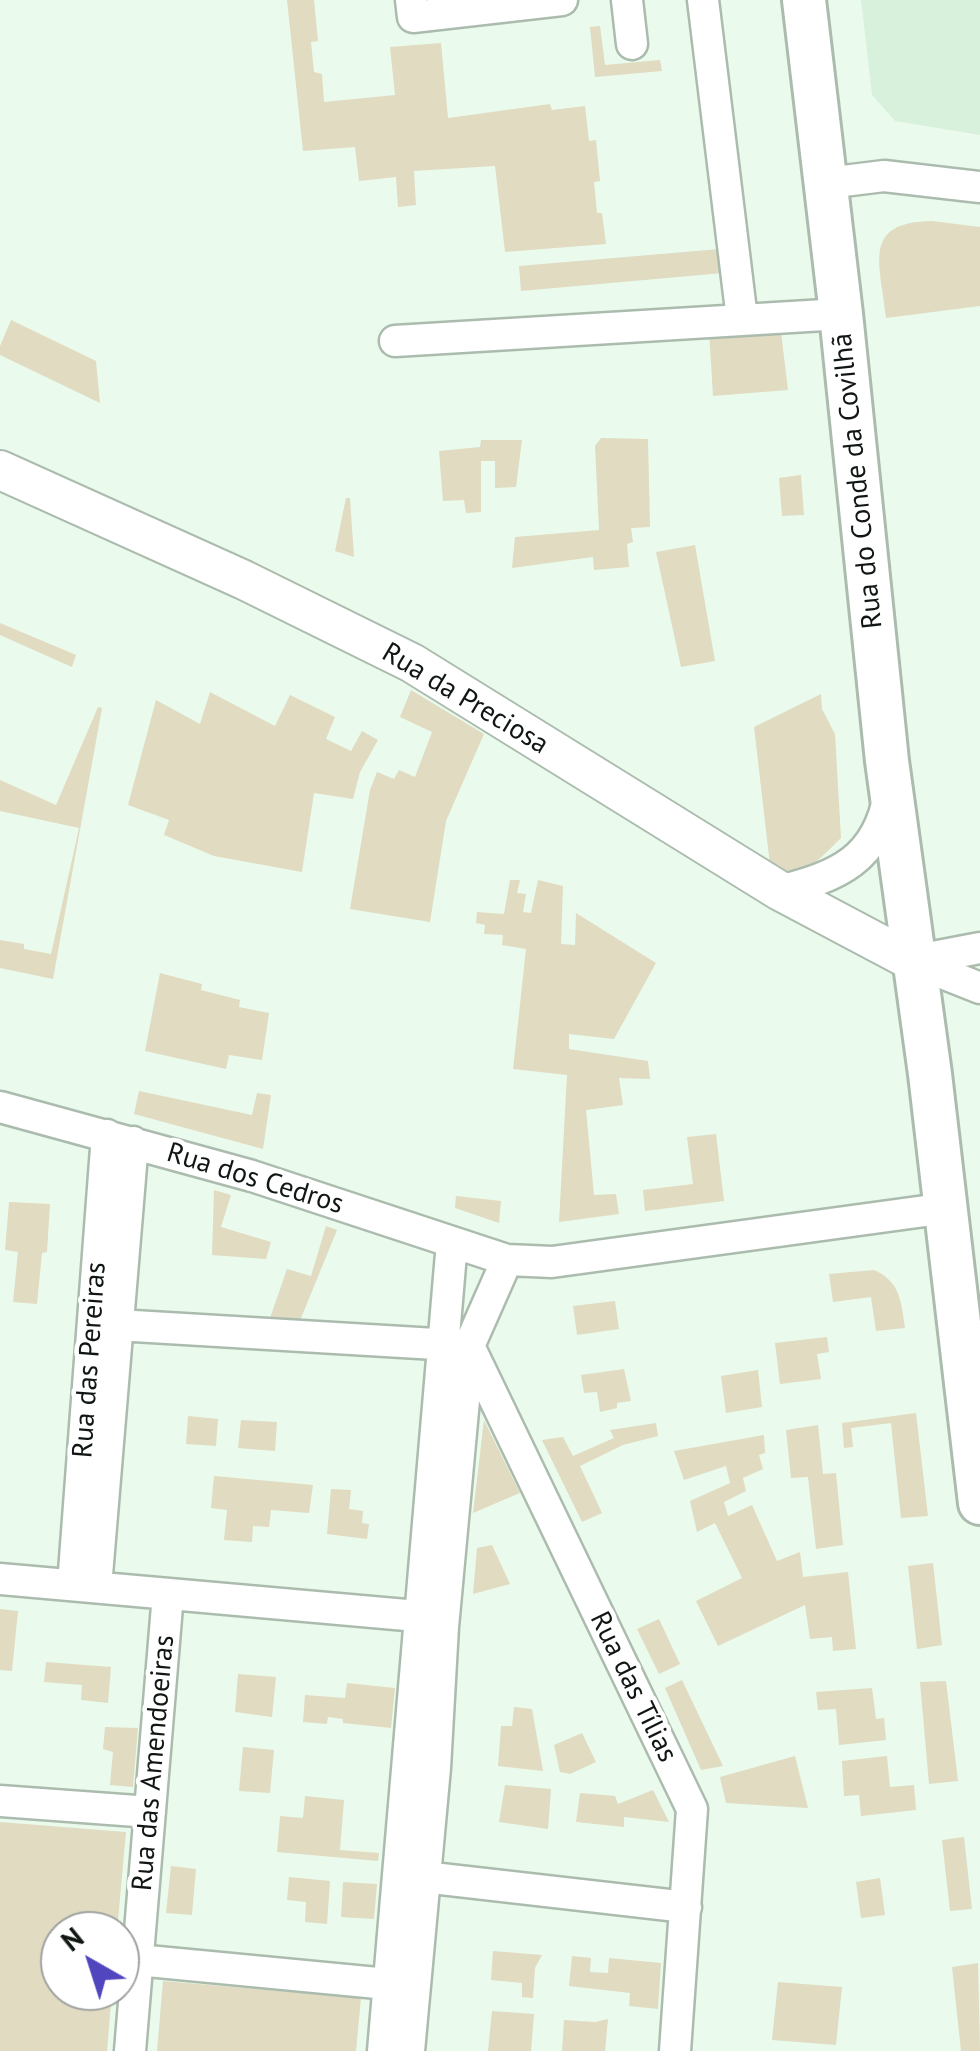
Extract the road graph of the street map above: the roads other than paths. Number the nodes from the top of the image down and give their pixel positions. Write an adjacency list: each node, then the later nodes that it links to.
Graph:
1 (411, 0): 2 (street)
2 (562, 0)
3 (627, 0): 6 (street)
4 (703, 0): 10 (street)
5 (804, 0): 7 (main road, Rua do Conde da Covilhã)
6 (632, 44)
7 (827, 184): 8 (street); 9 (main road, Rua do Conde da Covilhã)
8 (980, 187)
9 (841, 314): 10 (street); 13 (main road, Rua do Conde da Covilhã)
10 (742, 319): 11 (street)
11 (395, 340)
12 (0, 470): 14 (street, Rua da Preciosa)
13 (890, 783): 14 (street); 16 (main road, Rua do Conde da Covilhã)
14 (780, 891): 16 (street, Rua da Preciosa)
15 (980, 948): 16 (street)
16 (912, 962): 17 (street); 20 (main road, Rua do Conde da Covilhã)
17 (980, 988)
18 (0, 1107): 19 (street, Rua dos Cedros)
19 (120, 1139): 21 (street, Rua dos Cedros); 23 (street, Rua das Pereiras); 27 (street, Rua das Pereiras)
20 (947, 1208): 22 (street, Rua dos Cedros); 25 (main road, Rua do Conde da Covilhã)
21 (452, 1242): 22 (street, Rua dos Cedros); 24 (street)
22 (507, 1260): 24 (street)
23 (116, 1325): 24 (street); 27 (street, Rua das Pereiras)
24 (456, 1346): 29 (street); 33 (street, Rua das Tílias)
25 (980, 1504)
26 (0, 1579): 27 (street)
27 (85, 1586): 28 (street)
28 (168, 1594): 29 (street); 31 (street, Rua das Amendoeiras)
29 (432, 1617): 32 (street)
30 (0, 1801): 31 (street)
31 (150, 1812): 34 (street, Rua das Amendoeiras)
32 (411, 1876): 33 (street); 36 (street); 40 (street)
33 (686, 1907): 41 (street, Rua das Tílias)
34 (140, 1926)
35 (140, 1960): 36 (street)
36 (388, 1984): 39 (street)
37 (133, 2011): 38 (street, Rua das Amendoeiras)
38 (130, 2051)
39 (382, 2051)
40 (409, 2051)
41 (675, 2051)

